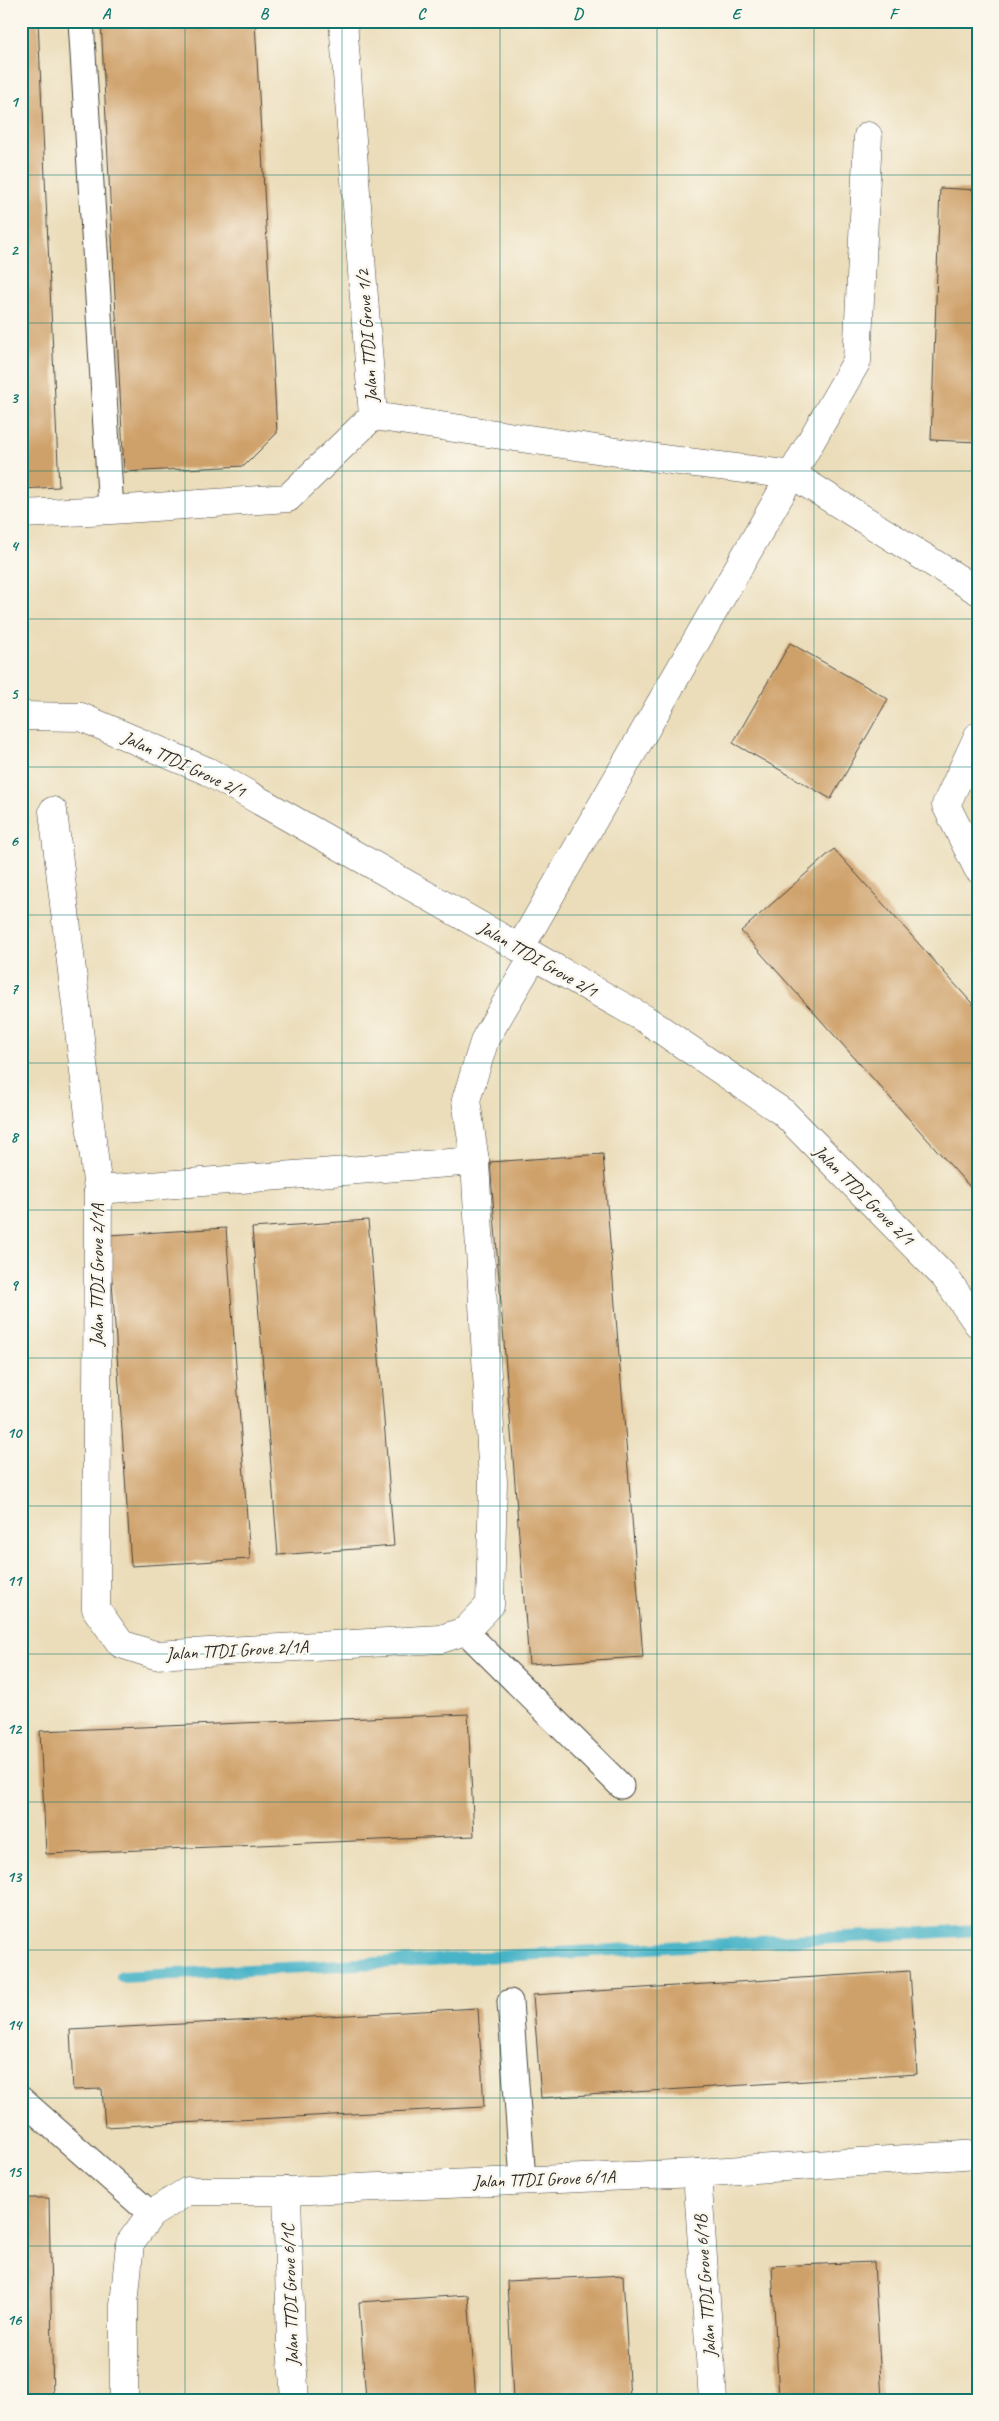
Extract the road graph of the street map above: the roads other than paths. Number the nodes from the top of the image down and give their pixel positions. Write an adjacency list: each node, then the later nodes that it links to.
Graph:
1 (81, 21): 6 (lane)
2 (343, 21): 4 (street, Jalan TTDI Grove 1/2)
3 (868, 136): 5 (street, Jalan TTDI Grove 2/1A)
4 (373, 416): 5 (street); 6 (street, Jalan TTDI Grove 1/2)
5 (793, 476): 8 (street); 14 (street, Jalan TTDI Grove 2/1A)
6 (112, 510): 7 (street, Jalan TTDI Grove 1/2)
7 (21, 514)
8 (978, 591)
9 (21, 716): 14 (street, Jalan TTDI Grove 2/1)
10 (978, 736): 12 (street)
11 (53, 812): 16 (street, Jalan TTDI Grove 2/1A)
12 (968, 834): 13 (street)
13 (978, 870)
14 (527, 952): 15 (street, Jalan TTDI Grove 2/1A); 17 (street, Jalan TTDI Grove 2/1)
15 (475, 1161): 16 (street); 18 (street, Jalan TTDI Grove 2/1A)
16 (98, 1190): 18 (street, Jalan TTDI Grove 2/1A)
17 (978, 1324)
18 (465, 1630): 19 (lane)
19 (621, 1786)
20 (510, 2002): 24 (lane)
21 (21, 2099): 26 (lane)
22 (978, 2154): 23 (street, Jalan TTDI Grove 6/1A)
23 (697, 2173): 24 (street, Jalan TTDI Grove 6/1A); 29 (street, Jalan TTDI Grove 6/1B)
24 (523, 2180): 25 (street, Jalan TTDI Grove 6/1A)
25 (287, 2190): 26 (street, Jalan TTDI Grove 6/1A); 28 (street, Jalan TTDI Grove 6/1C)
26 (151, 2214): 27 (street, Jalan TTDI Grove 6/1A)
27 (124, 2400)
28 (295, 2400)
29 (713, 2400)

